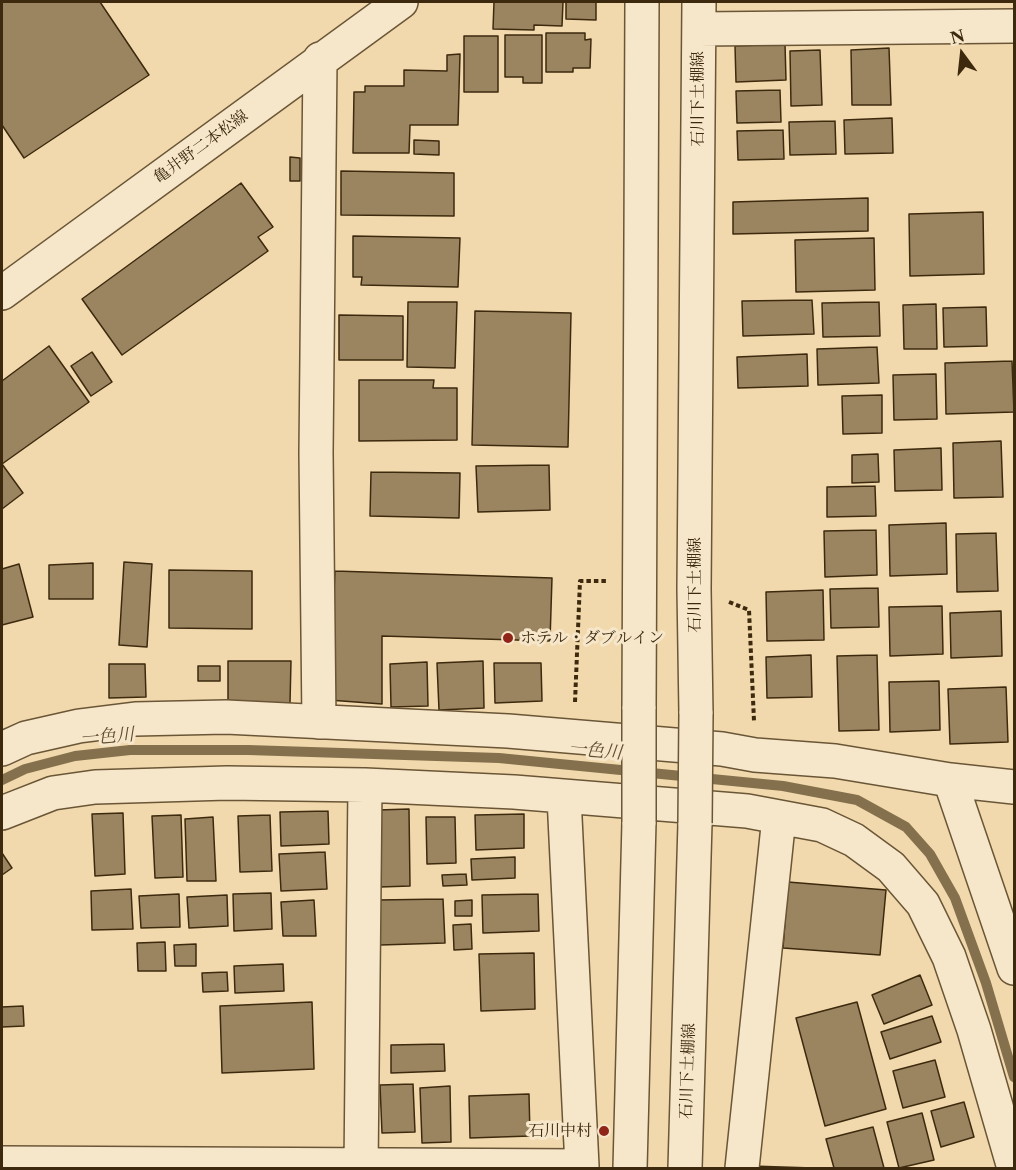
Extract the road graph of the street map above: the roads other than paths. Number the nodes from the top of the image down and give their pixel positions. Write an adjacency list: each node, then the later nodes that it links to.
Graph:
1 (401, 2): 5 (street, 亀井野二本松線)
2 (642, 2): 18 (street, bridge)
3 (699, 15): 4 (street); 19 (street, 石川下土棚線, bridge)
4 (1014, 26)
5 (320, 59): 6 (street, 亀井野二本松線); 7 (street)
6 (2, 293)
7 (319, 722): 8 (street); 9 (street)
8 (2, 749)
9 (950, 780): 11 (street); 15 (street)
10 (366, 785): 12 (street); 13 (street); 17 (street)
11 (1014, 787)
12 (564, 796): 14 (street); 17 (street)
13 (2, 813)
14 (779, 818): 20 (street); 21 (street)
15 (1014, 968)
16 (2, 1163): 17 (street)
17 (361, 1166)
18 (630, 1168)
19 (685, 1168)
20 (742, 1168)
21 (1014, 1168)

